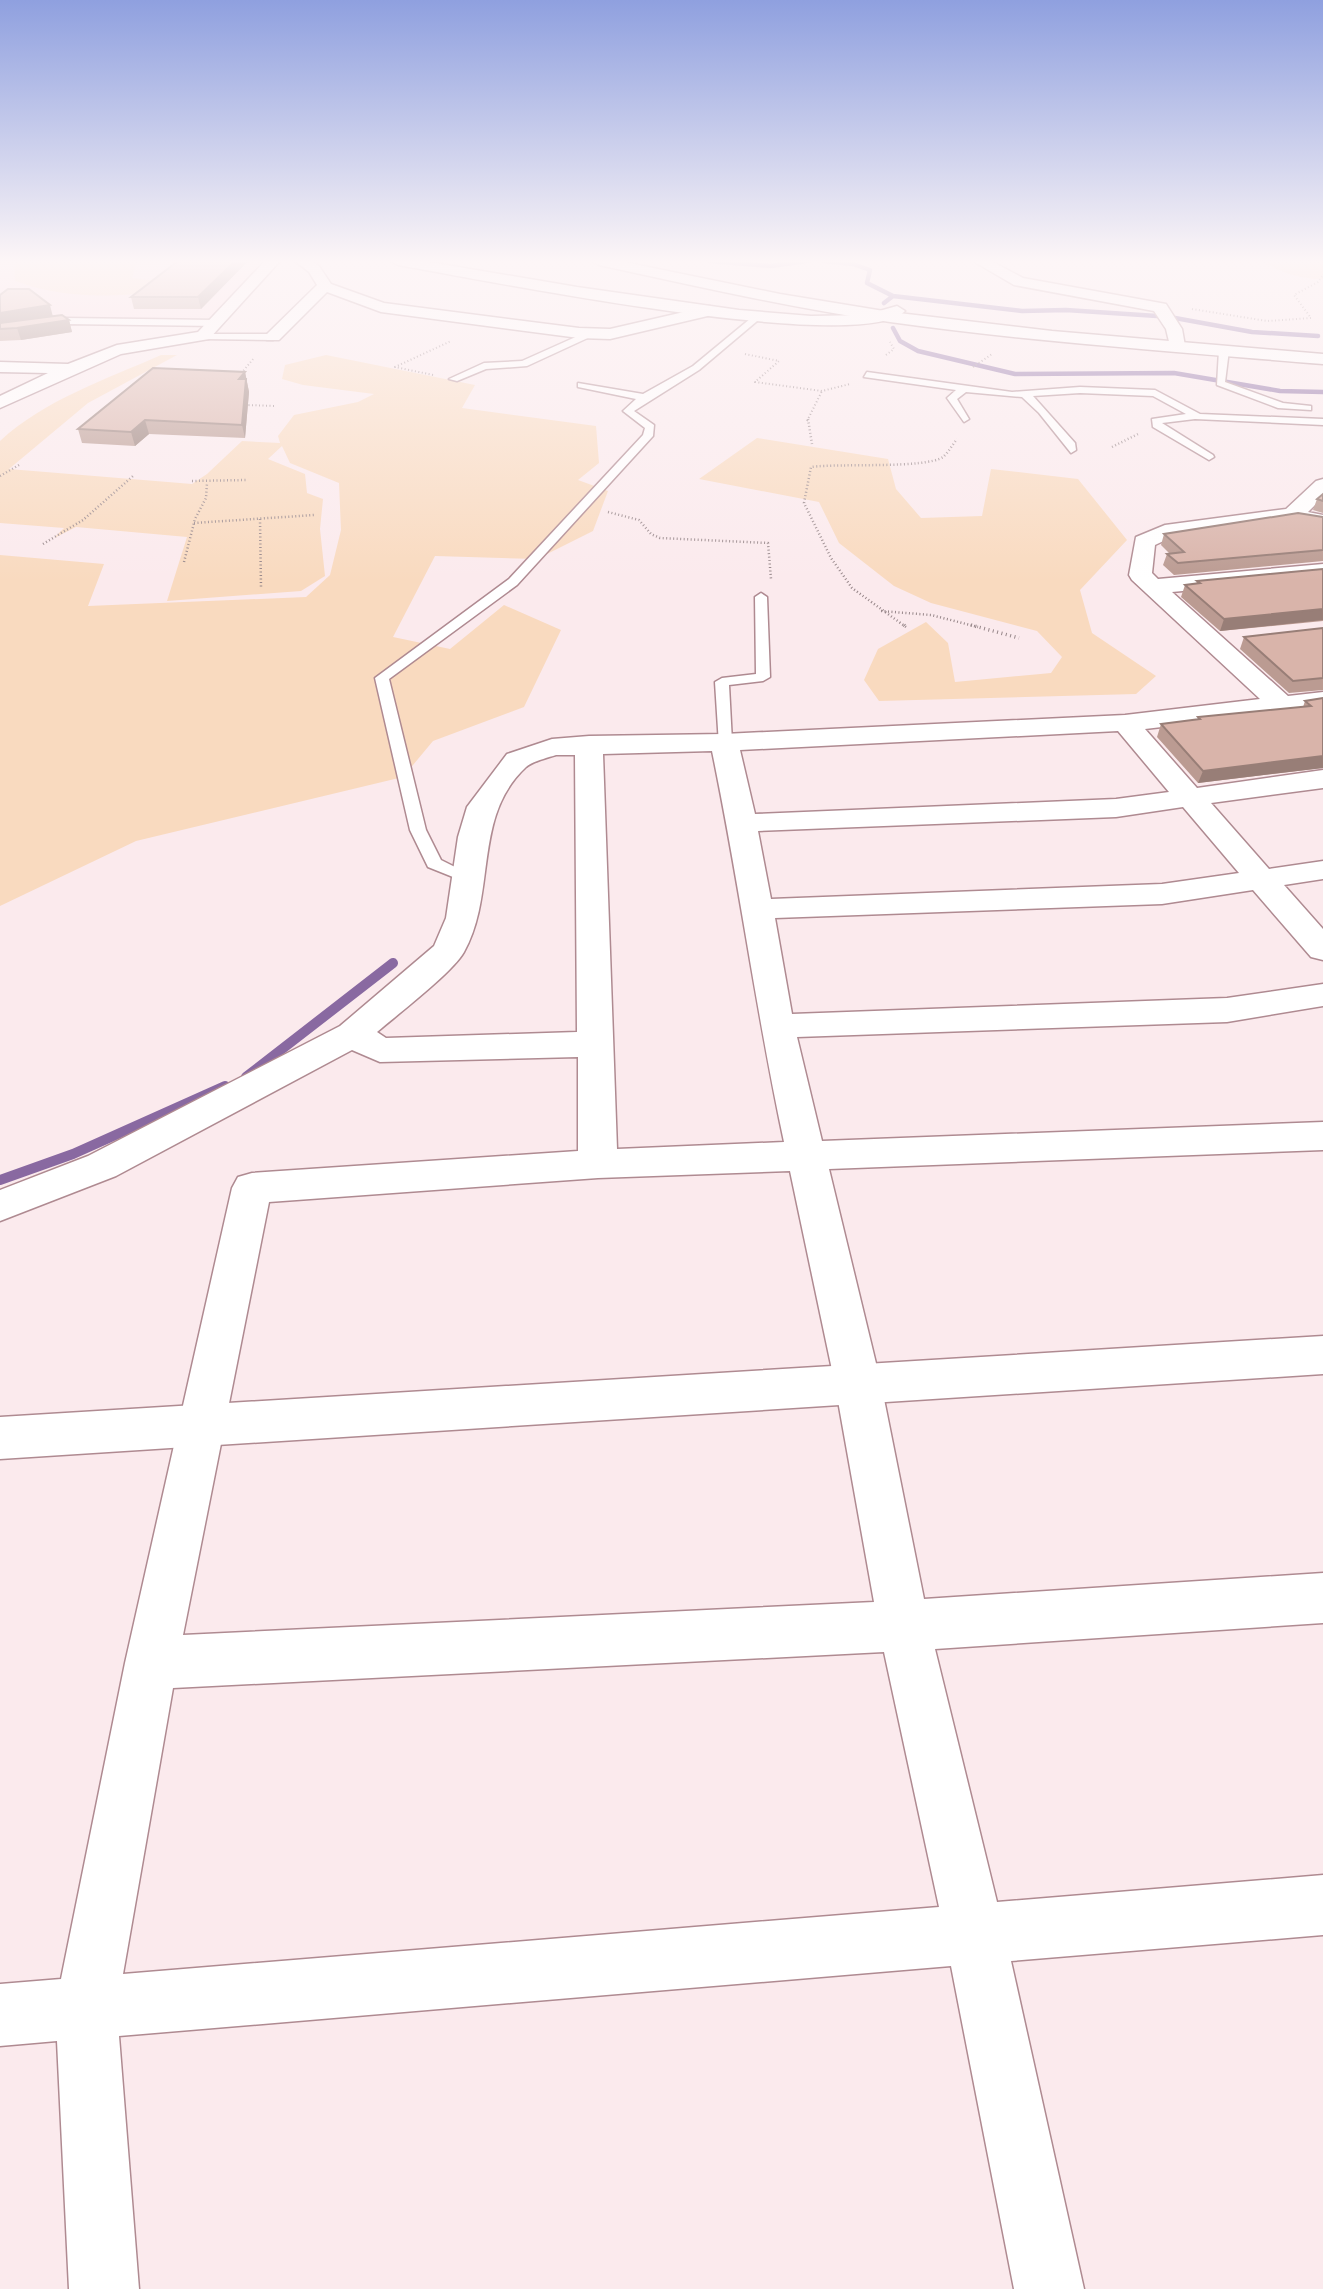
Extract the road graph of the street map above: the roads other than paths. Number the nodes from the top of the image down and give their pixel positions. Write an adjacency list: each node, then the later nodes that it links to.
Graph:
1 (42, 368): 6 (street)
2 (73, 368): 6 (street)
3 (480, 368): 8 (lane)
4 (695, 368): 12 (lane)
5 (1222, 368): 14 (lane)
6 (70, 369): 13 (street)
7 (867, 375): 10 (lane)
8 (454, 379)
9 (581, 385): 12 (lane)
10 (963, 389): 11 (lane); 16 (lane)
11 (1025, 395): 15 (lane); 18 (lane)
12 (642, 397): 37 (lane)
13 (0, 403)
14 (1323, 409)
15 (1196, 416): 17 (lane); 19 (lane)
16 (964, 419)
17 (1323, 422)
18 (1071, 450)
19 (1209, 457)
20 (1323, 485): 21 (street)
21 (1293, 514): 22 (street); 24 (street)
22 (1323, 521)
23 (1323, 571): 24 (street)
24 (1151, 587): 27 (street)
25 (761, 597): 31 (lane)
26 (1241, 639): 27 (street)
27 (1213, 642): 29 (street)
28 (1323, 700): 29 (street)
29 (1282, 705): 30 (street)
30 (1125, 723): 31 (street); 34 (street)
31 (724, 742): 32 (street); 35 (street)
32 (589, 744): 37 (street); 44 (street)
33 (1323, 779): 34 (street)
34 (1189, 797): 35 (street); 38 (street)
35 (742, 823): 39 (street)
36 (1323, 870): 38 (street)
37 (468, 878): 43 (street)
38 (1261, 879): 39 (street); 40 (street)
39 (757, 909): 42 (street)
40 (1323, 950)
41 (1323, 995): 42 (street)
42 (776, 1026): 46 (street)
43 (354, 1034): 44 (street); 48 (street)
44 (596, 1044): 47 (street)
45 (1323, 1136): 46 (street)
46 (806, 1158): 47 (street); 50 (street)
47 (598, 1164): 51 (street)
48 (0, 1206)
49 (1323, 1355): 50 (street)
50 (858, 1384): 51 (street); 54 (street)
51 (199, 1427): 52 (street); 55 (street)
52 (0, 1438)
53 (1323, 1598): 54 (street)
54 (905, 1626): 55 (street); 57 (street)
55 (151, 1662): 58 (street)
56 (1323, 1905): 57 (street)
57 (975, 1935): 58 (street); 61 (street)
58 (86, 2007): 59 (street); 60 (street)
59 (0, 2015)
60 (104, 2289)
61 (1049, 2289)

